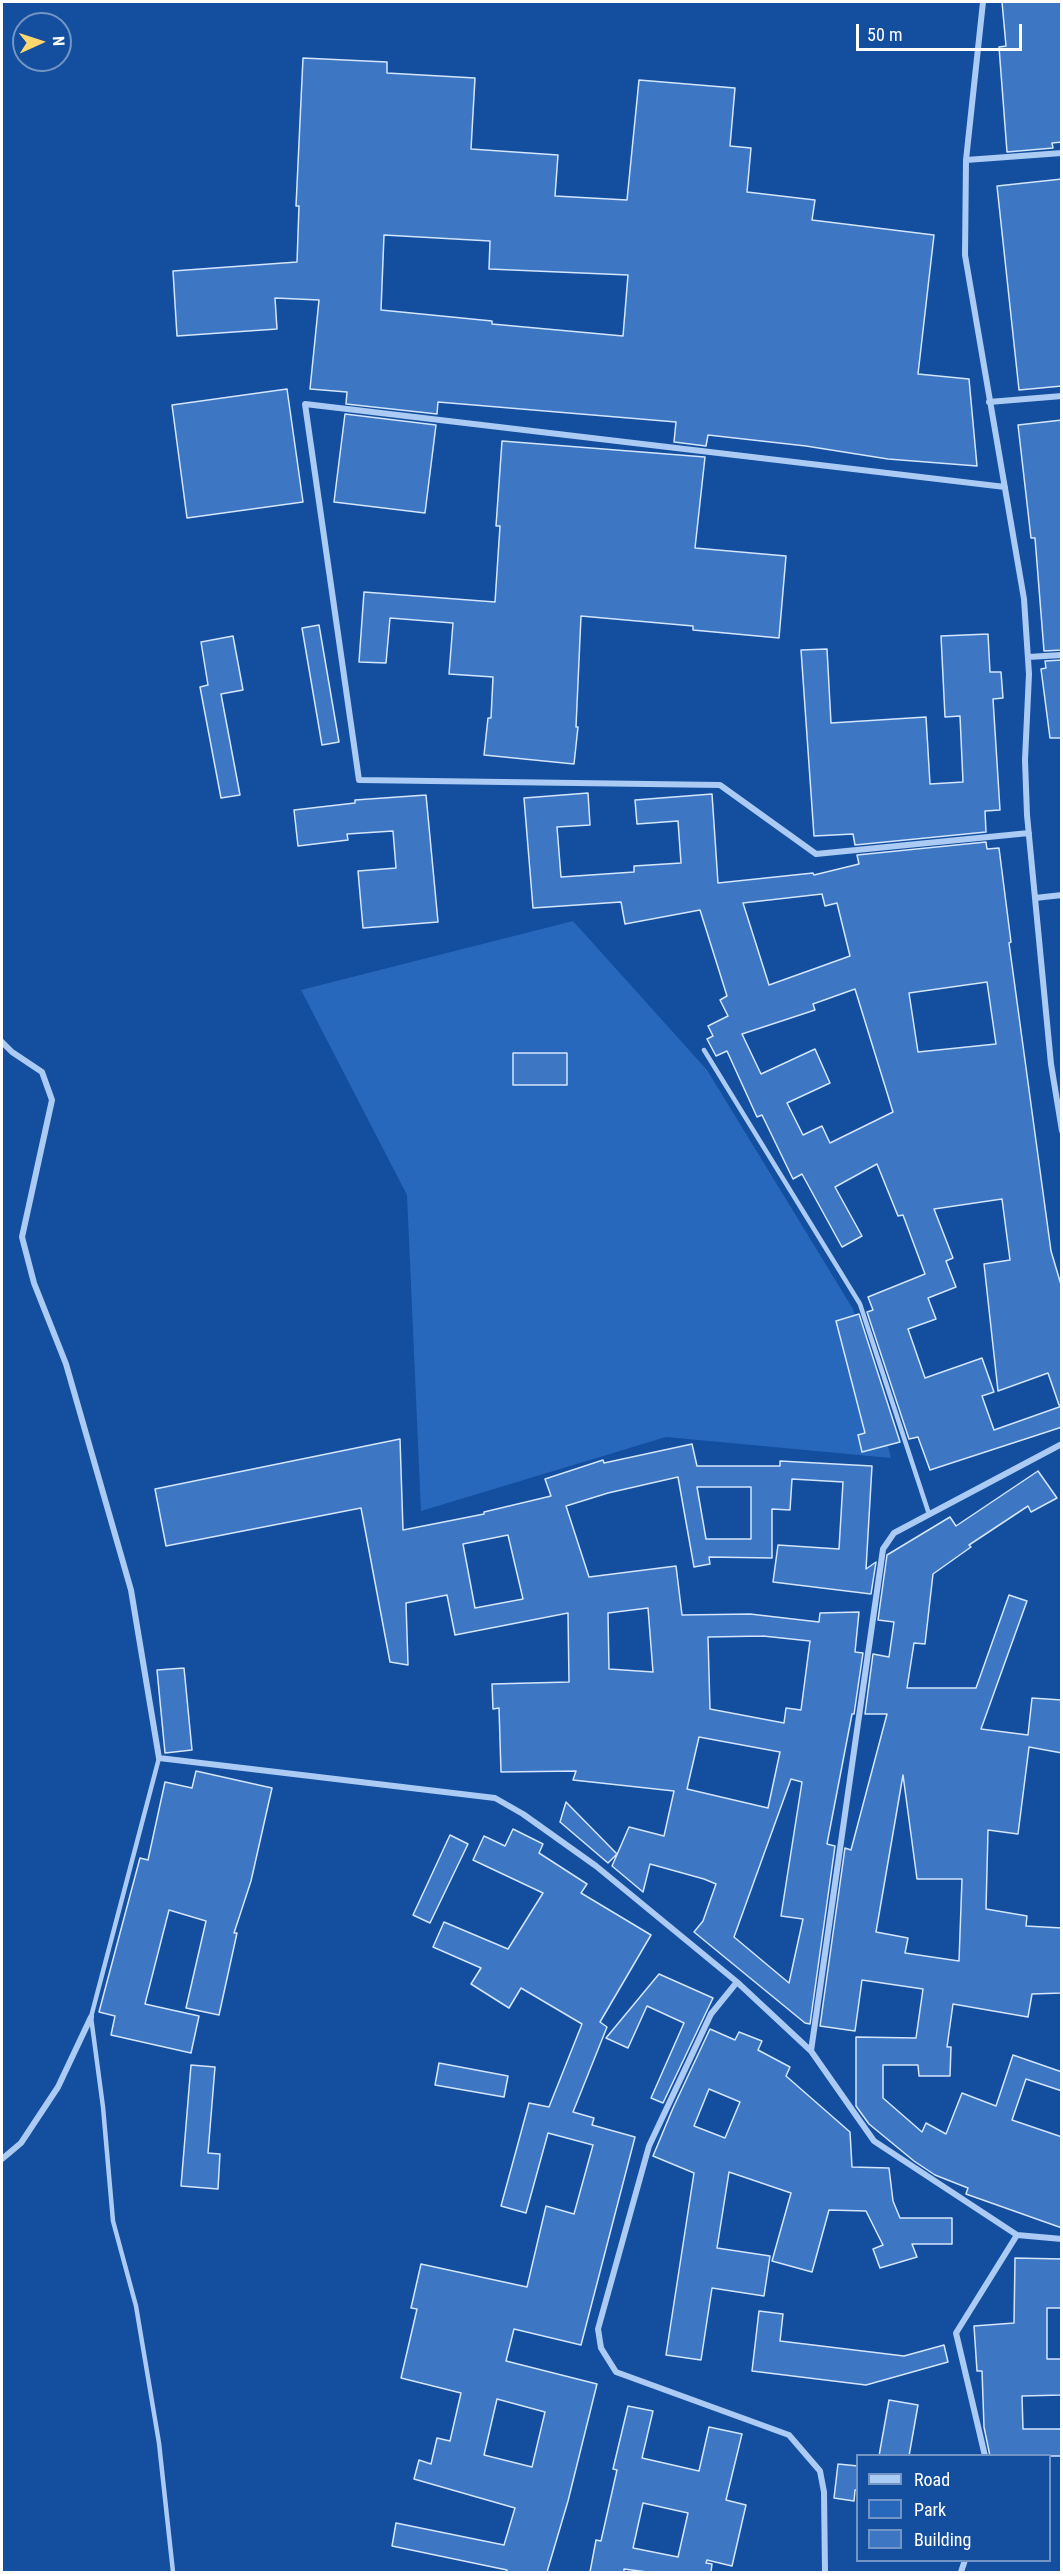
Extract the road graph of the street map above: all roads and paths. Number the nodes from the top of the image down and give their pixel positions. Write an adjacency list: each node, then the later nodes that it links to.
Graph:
1 (983, 2): 3 (street)
2 (1062, 153): 3 (street)
3 (966, 159): 5 (street)
4 (1062, 396): 5 (street)
5 (989, 402): 6 (street)
6 (1005, 487): 8 (street); 9 (street)
7 (1062, 654): 8 (street)
8 (1028, 657): 9 (street)
9 (1029, 833): 11 (street)
10 (1062, 895): 11 (street)
11 (1035, 898): 14 (street)
12 (2, 1042): 17 (street)
13 (704, 1050): 16 (lane)
14 (1062, 1131)
15 (1062, 1444): 16 (street)
16 (929, 1514): 20 (street)
17 (159, 1758): 18 (street); 19 (lane)
18 (737, 1982): 20 (street); 26 (street)
19 (91, 2017): 21 (street); 25 (lane)
20 (810, 2051): 22 (street)
21 (2, 2159)
22 (1017, 2235): 23 (street); 24 (street)
23 (1062, 2239)
24 (985, 2454)
25 (173, 2572)
26 (825, 2572)

